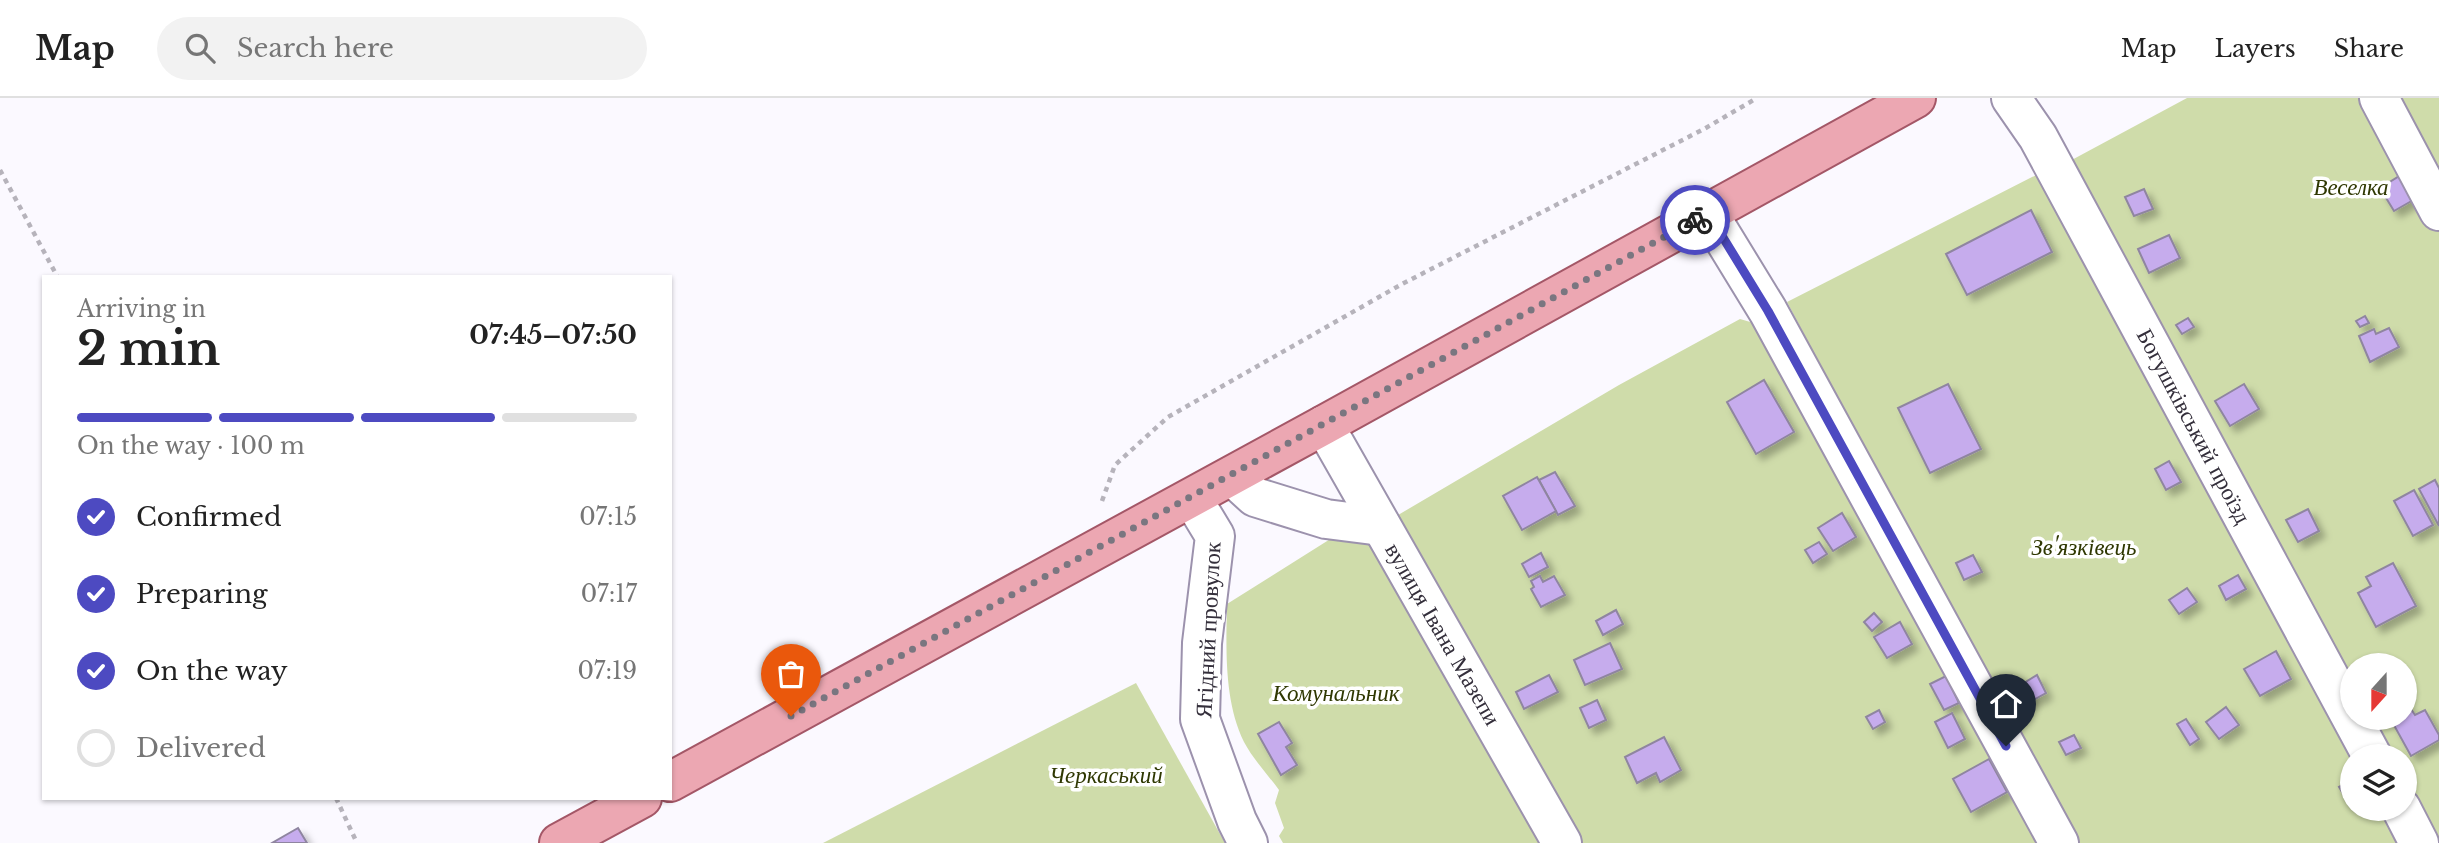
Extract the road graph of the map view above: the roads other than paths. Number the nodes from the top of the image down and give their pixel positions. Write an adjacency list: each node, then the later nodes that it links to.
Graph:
1 (1916, 98): 5 (main road)
2 (2011, 98): 10 (street, Богушківський проїзд)
3 (2379, 98): 4 (street)
4 (2439, 211)
5 (1708, 213): 6 (main road); 17 (street)
6 (1324, 425): 7 (main road); 9 (street, вулиця Івана Мазепи)
7 (1232, 476): 8 (main road); 9 (street)
8 (1192, 498): 11 (main road); 15 (street, Ягідний провулок)
9 (1381, 526): 16 (street, вулиця Івана Мазепи)
10 (2366, 744)
11 (672, 781)
12 (638, 800): 14 (main road)
13 (2408, 821): 18 (street)
14 (559, 843)
15 (1248, 843)
16 (1562, 843)
17 (2059, 843)
18 (2419, 843)

